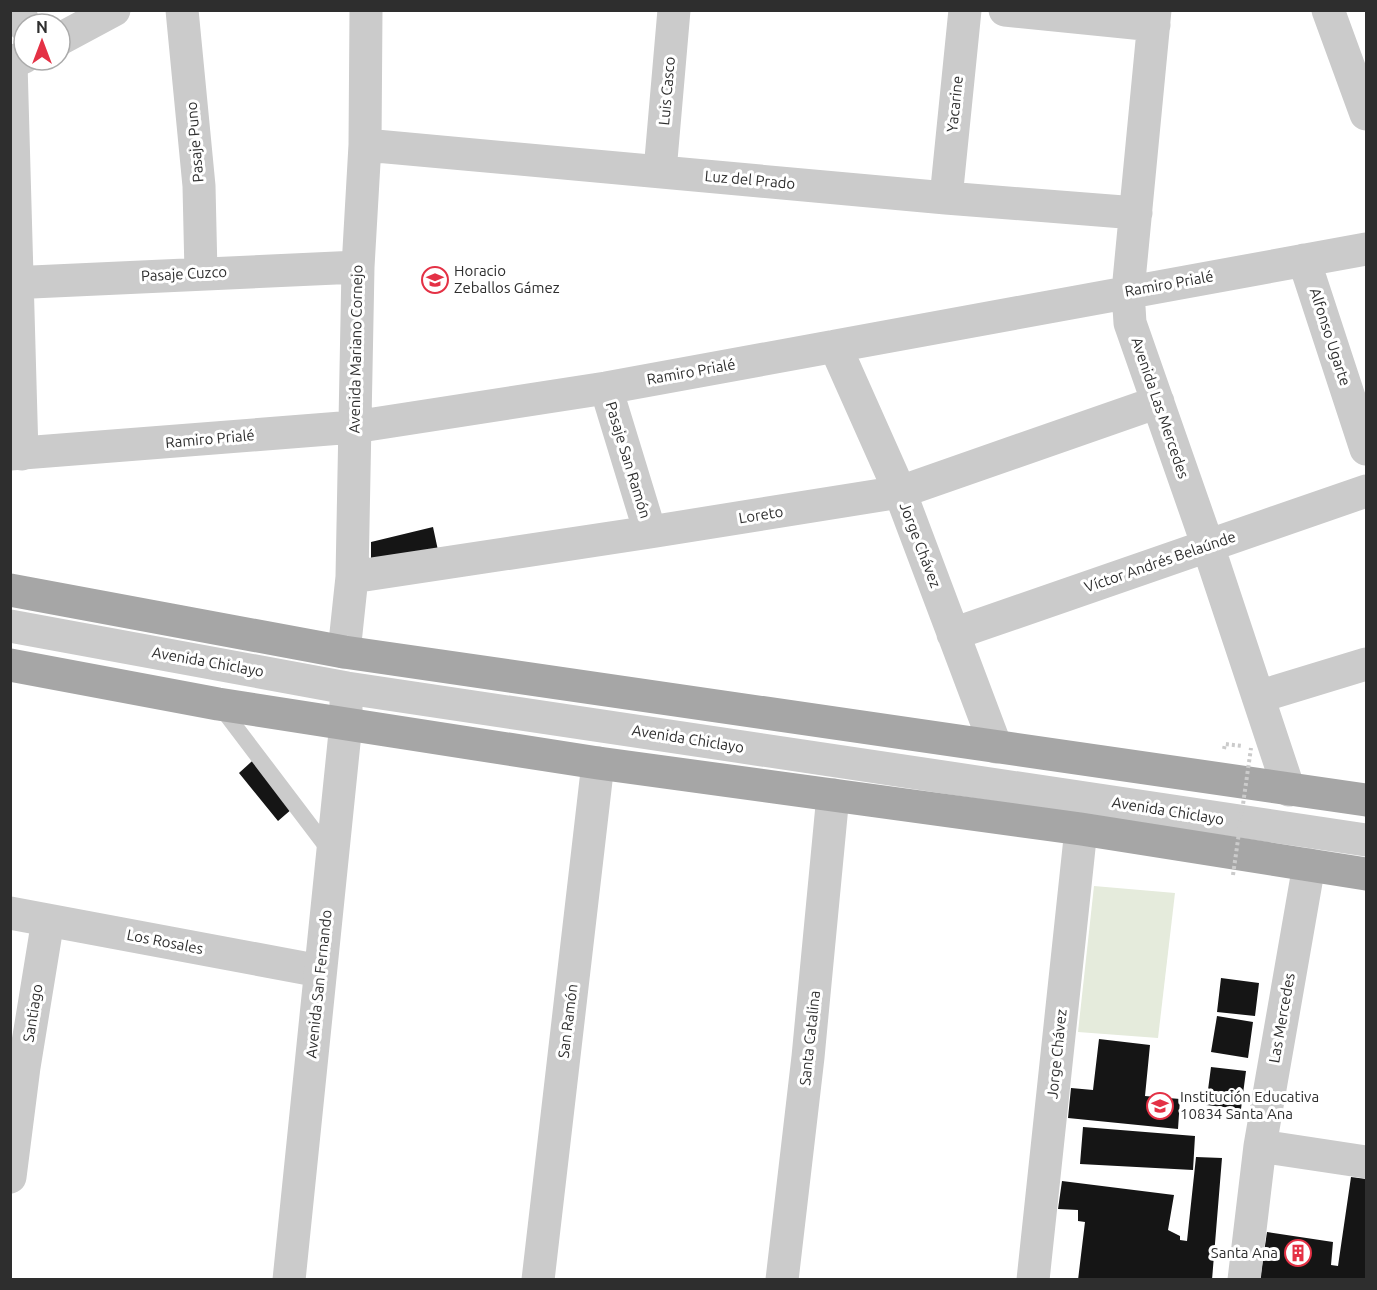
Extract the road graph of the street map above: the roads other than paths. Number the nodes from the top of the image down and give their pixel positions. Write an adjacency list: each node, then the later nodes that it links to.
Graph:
1 (114, 10): 9 (street)
2 (182, 10): 19 (street, Pasaje Puno)
3 (366, 10): 12 (street, Avenida Mariano Cornejo)
4 (674, 10): 13 (street, Luis Casco)
5 (964, 10): 14 (street, Yacarine)
6 (1005, 10): 8 (street)
7 (1328, 10): 11 (street)
8 (1154, 18): 15 (street, Avenida Las Mercedes)
9 (72, 33)
10 (11, 63): 20 (street)
11 (1366, 114)
12 (364, 145): 13 (street, Luz del Prado); 18 (street, Avenida Mariano Cornejo)
13 (660, 171): 14 (street, Luz del Prado)
14 (946, 198): 15 (street, Luz del Prado)
15 (1136, 213): 21 (street, Avenida Las Mercedes)
16 (1366, 249): 17 (street, Ramiro Prialé)
17 (1304, 260): 21 (street, Ramiro Prialé); 26 (street, Alfonso Ugarte)
18 (358, 267): 19 (street, Pasaje Cuzco); 25 (street, Avenida Mariano Cornejo)
19 (201, 273): 20 (street, Pasaje Cuzco)
20 (14, 283): 27 (street)
21 (1128, 291): 22 (street, Ramiro Prialé); 24 (street, Avenida Las Mercedes)
22 (835, 346): 23 (street, Ramiro Prialé); 29 (street, Jorge Chávez)
23 (606, 388): 25 (street, Ramiro Prialé); 30 (street, Pasaje San Ramón)
24 (1158, 402): 29 (street, Loreto); 31 (street, Avenida Las Mercedes)
25 (354, 427): 27 (street, Ramiro Prialé); 32 (street, Avenida Mariano Cornejo)
26 (1366, 449)
27 (16, 454)
28 (1366, 491): 31 (street, Víctor Andrés Belaúnde)
29 (900, 492): 30 (street, Loreto); 35 (street, Jorge Chávez)
30 (650, 532): 32 (street, Loreto)
31 (1208, 546): 35 (street, Víctor Andrés Belaúnde); 40 (street, Avenida Las Mercedes)
32 (352, 577): 36 (street, Avenida Mariano Cornejo)
33 (10, 590): 36 (main road)
34 (10, 626): 39 (street, Avenida Chiclayo)
35 (953, 634): 43 (street, Jorge Chávez)
36 (344, 652): 39 (street, Avenida Mariano Cornejo); 43 (main road)
37 (1366, 664): 40 (street)
38 (10, 665): 41 (main road, Avenida Chiclayo)
39 (346, 688): 42 (street, Avenida San Fernando); 49 (street, Avenida Chiclayo)
40 (1258, 697): 45 (street, Avenida Las Mercedes)
41 (218, 704): 42 (main road, Avenida Chiclayo); 50 (lane)
42 (346, 723): 44 (main road, Avenida Chiclayo); 50 (street, Avenida San Fernando)
43 (996, 747): 45 (main road)
44 (598, 763): 46 (main road, Avenida Chiclayo); 60 (street, San Ramón)
45 (1289, 790): 47 (main road)
46 (833, 795): 48 (main road, Avenida Chiclayo); 61 (street, Santa Catalina)
47 (1366, 800)
48 (1081, 829): 51 (main road, Avenida Chiclayo); 62 (street, Jorge Chávez)
49 (1366, 840)
50 (332, 855): 55 (street, Avenida San Fernando)
51 (1309, 865): 52 (main road, Avenida Chiclayo); 56 (street, Las Mercedes)
52 (1366, 874)
53 (10, 913): 54 (street, Los Rosales)
54 (48, 920): 55 (street, Los Rosales); 58 (street, Santiago)
55 (320, 971): 59 (street, Avenida San Fernando)
56 (1260, 1146): 57 (street); 63 (street, Las Mercedes)
57 (1366, 1162)
58 (10, 1177)
59 (289, 1280)
60 (538, 1280)
61 (782, 1280)
62 (1033, 1280)
63 (1244, 1280)

